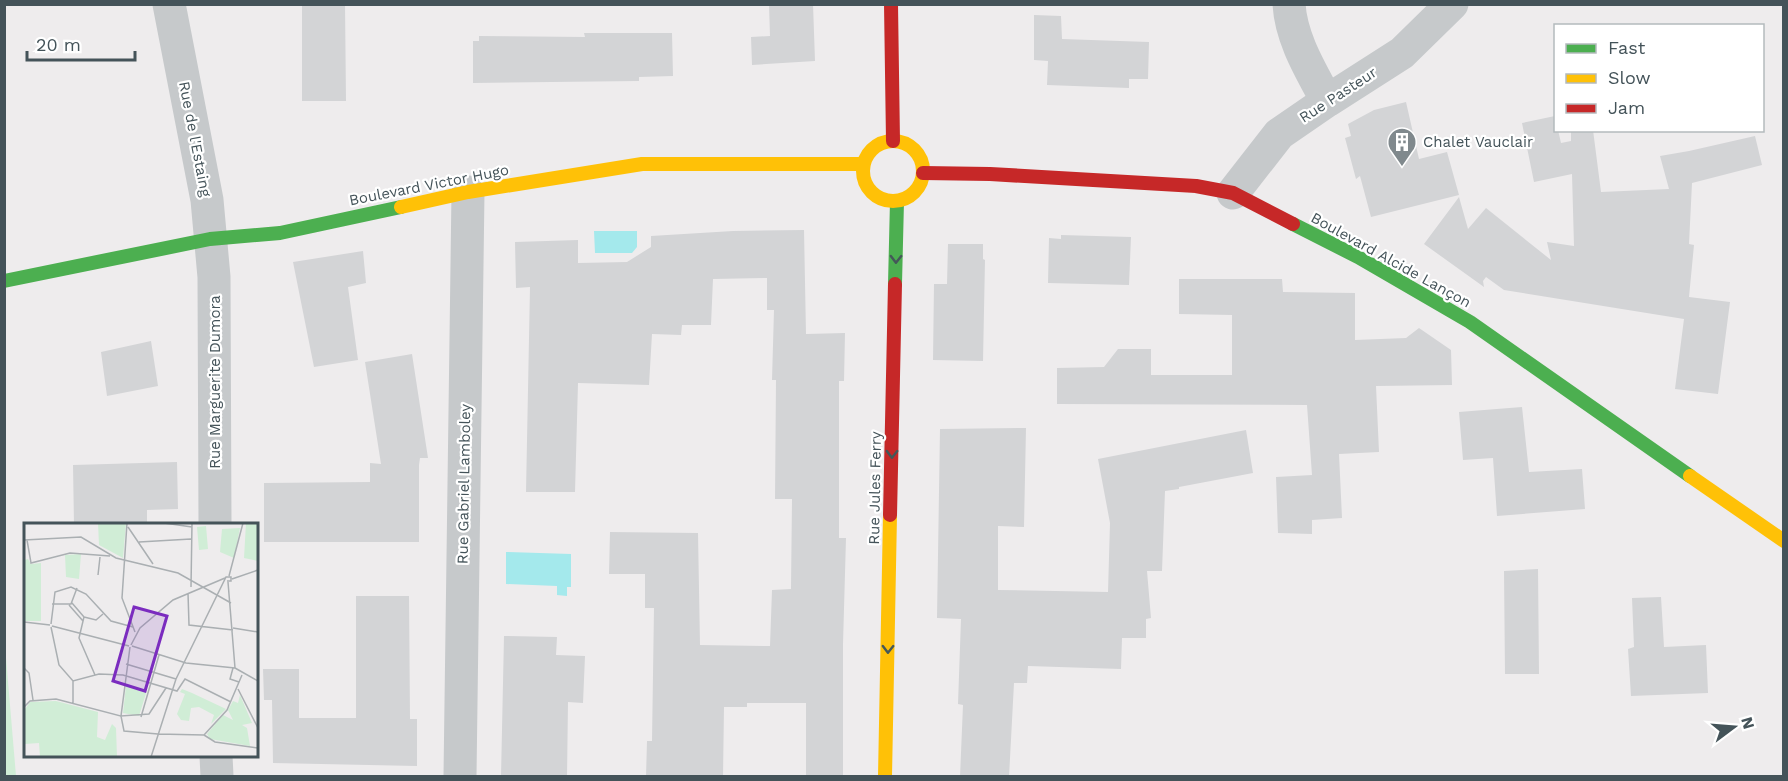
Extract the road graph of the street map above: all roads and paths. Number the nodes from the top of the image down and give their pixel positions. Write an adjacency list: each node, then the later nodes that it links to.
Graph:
1 (169, 4): 12 (street, Rue de l'Estaing)
2 (891, 4): 6 (street)
3 (1289, 4): 5 (street)
4 (1452, 4): 5 (street, Rue Pasteur)
5 (1327, 100): 10 (street, Rue Pasteur)
6 (893, 141): 7 (street); 8 (street)
7 (864, 164): 9 (street, Boulevard Victor Hugo); 11 (street)
8 (923, 173): 10 (street, Boulevard Alcide Lançon); 11 (street)
9 (468, 192): 12 (street, Boulevard Victor Hugo); 18 (street, Rue Gabriel Lamboley)
10 (1233, 193): 15 (street, Boulevard Alcide Lançon)
11 (897, 201): 19 (street, Rue Jules Ferry, one-way to 19)
12 (210, 239): 13 (street, Boulevard Victor Hugo); 14 (street, Rue Marguerite Dumora)
13 (4, 281)
14 (216, 523)
15 (1784, 541)
16 (216, 757): 17 (street)
17 (217, 777)
18 (460, 777)
19 (885, 777)

